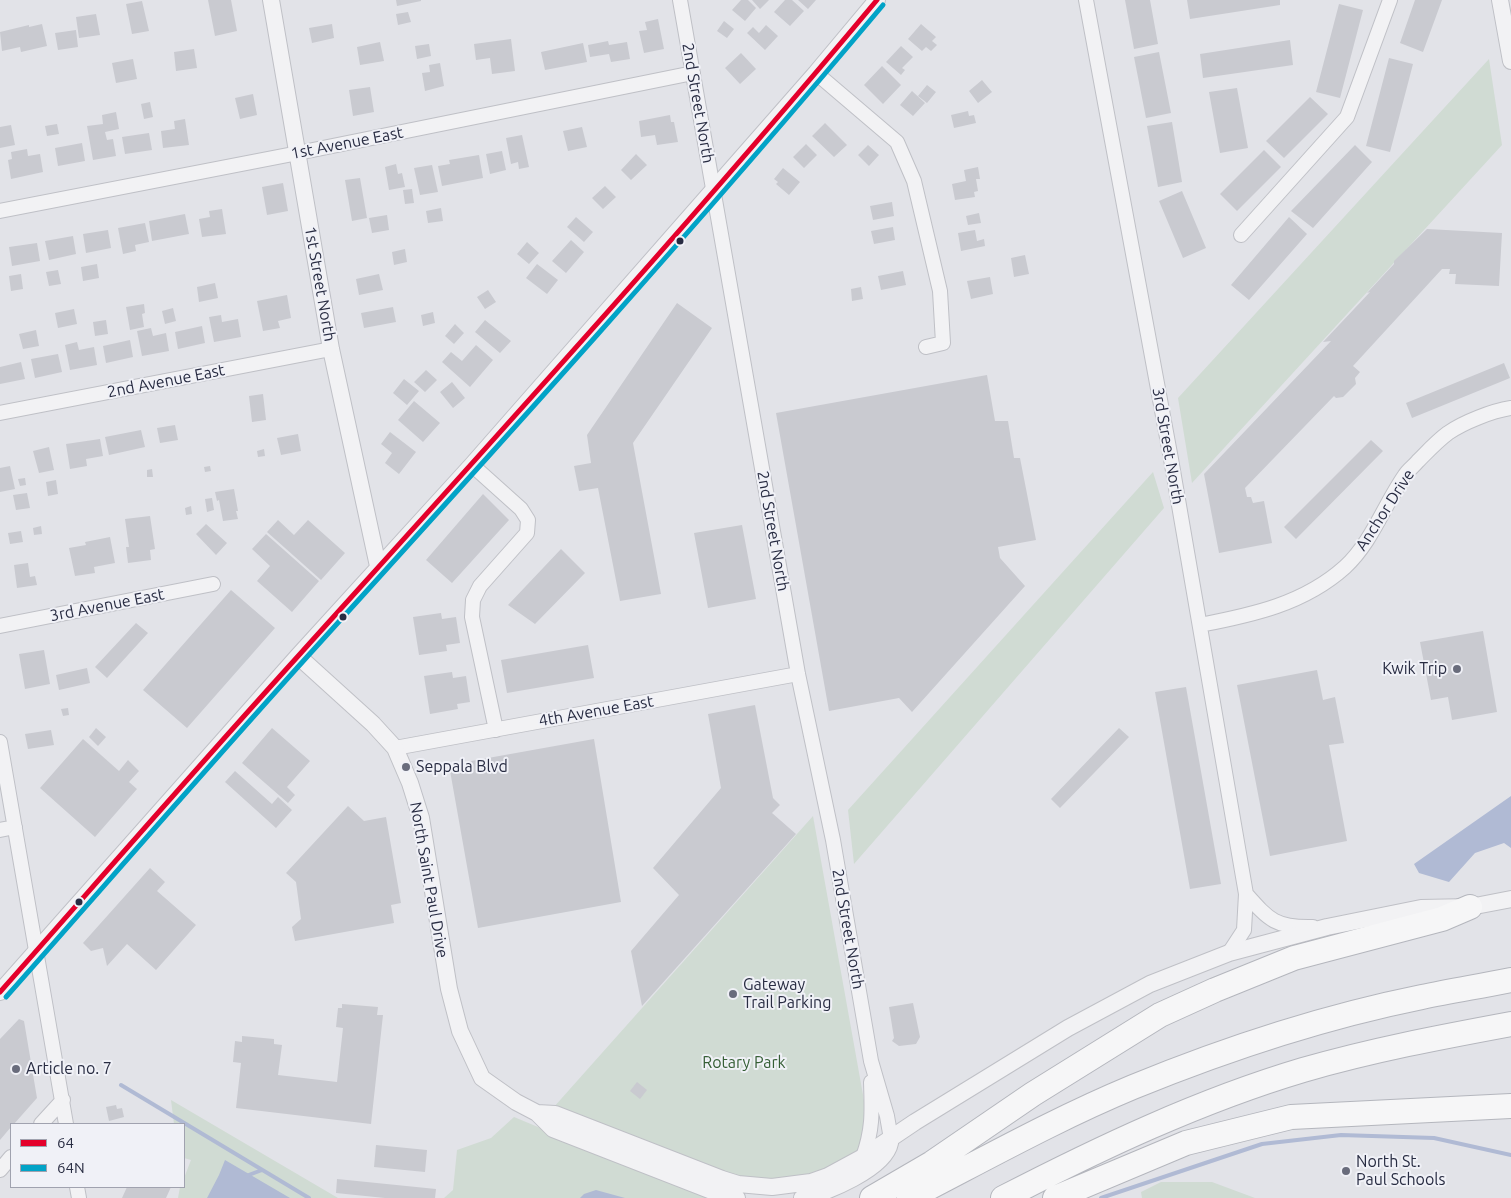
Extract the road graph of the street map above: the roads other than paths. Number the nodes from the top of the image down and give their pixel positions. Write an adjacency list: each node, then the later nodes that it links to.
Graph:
1 (271, 0): 10 (street, 1st Street North)
2 (680, 0): 8 (street, 2nd Street North)
3 (877, 0): 9 (street)
4 (1086, 0): 21 (street, 3rd Street North)
5 (1390, 0): 13 (street)
6 (1500, 0): 7 (street)
7 (1511, 61)
8 (693, 73): 10 (street, 1st Avenue East); 11 (street, 2nd Street North)
9 (816, 73): 11 (street); 14 (street)
10 (297, 153): 12 (street, 1st Avenue East); 15 (street, 1st Street North)
11 (713, 188): 18 (street); 24 (street, 2nd Street North)
12 (0, 211)
13 (1241, 236)
14 (926, 347)
15 (331, 349): 17 (street, 2nd Avenue East); 19 (street, 1st Street North)
16 (1511, 408): 21 (street, Anchor Drive)
17 (0, 413)
18 (472, 465): 19 (street); 25 (street)
19 (378, 566): 23 (street)
20 (213, 584): 22 (street, 3rd Avenue East)
21 (1200, 625): 30 (street, 3rd Street North)
22 (0, 626)
23 (298, 656): 27 (street, North Saint Paul Drive); 34 (street)
24 (798, 674): 25 (street, 4th Avenue East); 39 (street, 2nd Street North)
25 (496, 730): 27 (street, 4th Avenue East)
26 (0, 742): 28 (street)
27 (395, 748): 42 (street, North Saint Paul Drive)
28 (14, 827): 29 (street); 34 (street)
29 (0, 830)
30 (1246, 894): 33 (street); 35 (street, 3rd Street North)
31 (1511, 899): 32 (street, North Saint Paul Drive)
32 (1470, 907): 33 (street, North Saint Paul Drive); 51 (highway)
33 (1327, 927): 35 (street, North Saint Paul Drive)
34 (36, 951): 37 (street); 40 (street)
35 (1229, 953): 45 (street, North Saint Paul Drive)
36 (1511, 980): 52 (highway)
37 (0, 992)
38 (1511, 1024): 53 (highway)
39 (871, 1061): 45 (street, 2nd Street North); 46 (street, 2nd Street North)
40 (63, 1100): 43 (street); 44 (street)
41 (1511, 1106): 54 (highway)
42 (537, 1113): 46 (street, North Saint Paul Drive); 49 (street, North Saint Paul Drive)
43 (42, 1123)
44 (66, 1123)
45 (891, 1139): 46 (street, North Saint Paul Drive); 50 (street)
46 (863, 1157)
47 (10, 1158): 48 (street)
48 (0, 1170)
49 (737, 1198)
50 (802, 1198)
51 (872, 1198)
52 (909, 1198)
53 (1003, 1198)
54 (1055, 1198)

